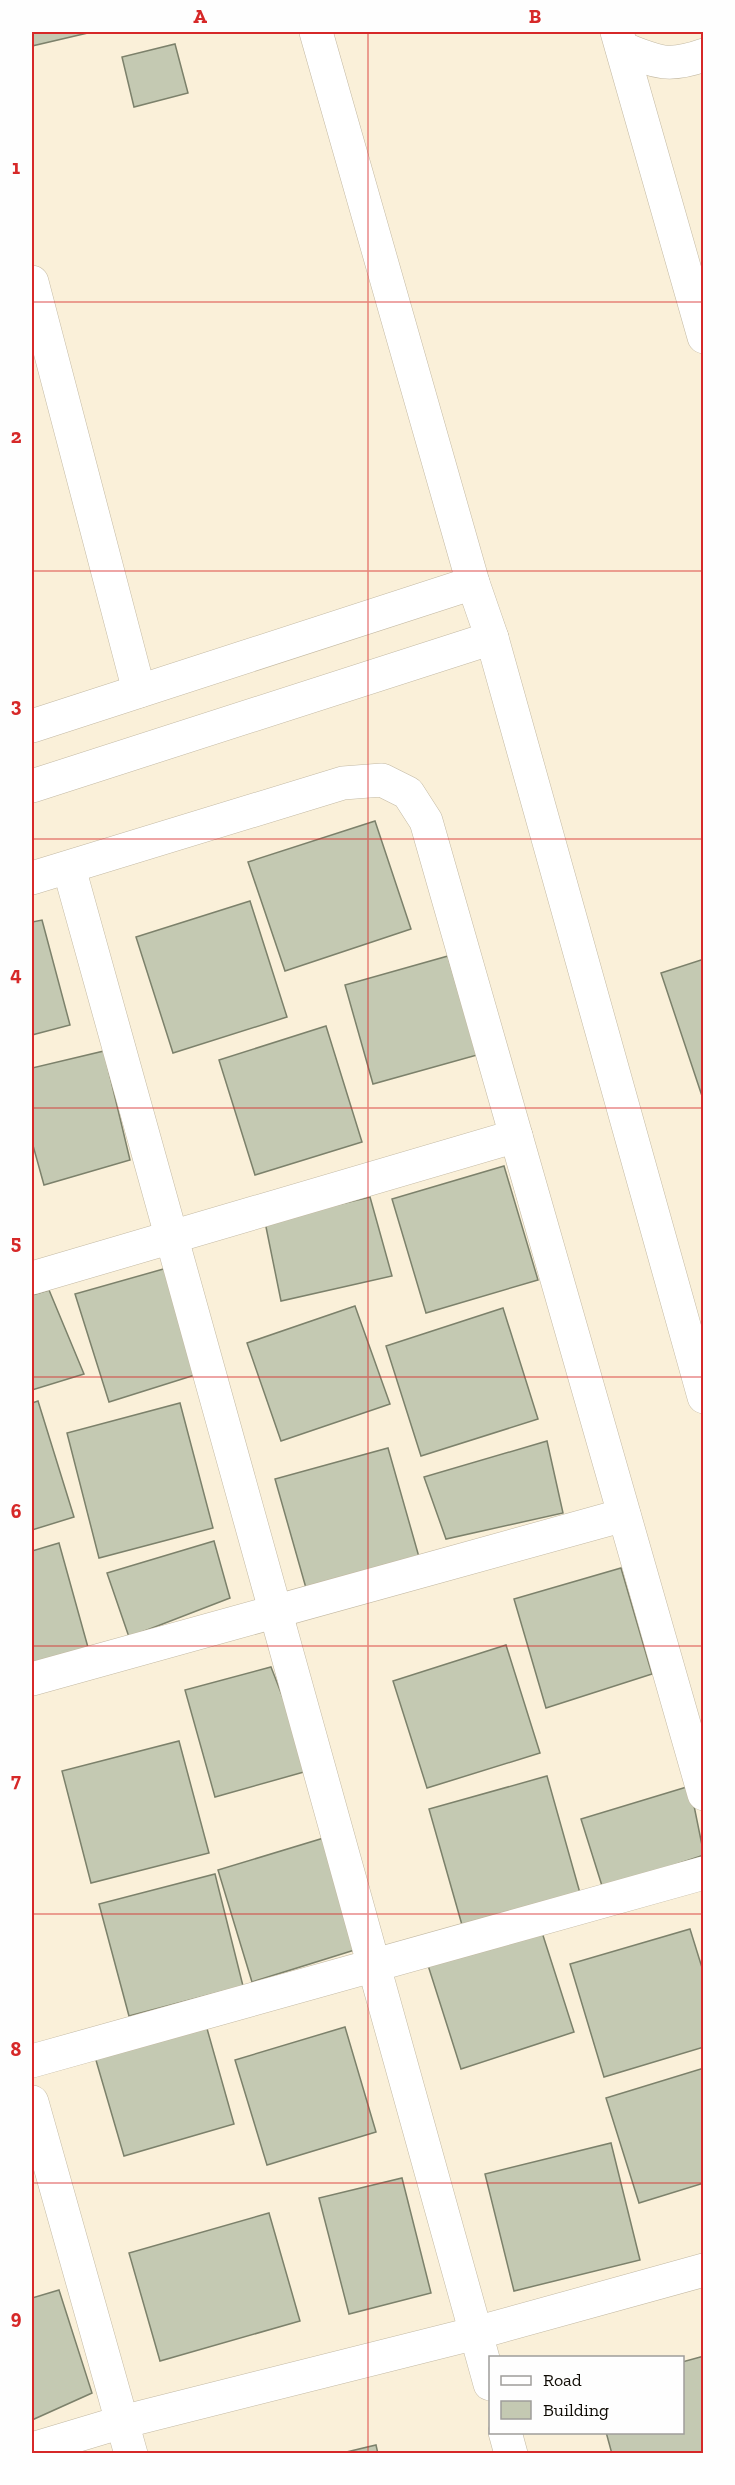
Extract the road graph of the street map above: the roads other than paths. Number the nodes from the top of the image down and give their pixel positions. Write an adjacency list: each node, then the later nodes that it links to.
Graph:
1 (316, 32): 7 (street)
2 (619, 40): 3 (street); 5 (street)
3 (704, 55)
4 (32, 282): 6 (street)
5 (704, 337)
6 (44, 382): 9 (street)
7 (473, 582): 8 (street); 9 (street)
8 (492, 638): 11 (street); 17 (street)
9 (139, 691): 10 (street)
10 (32, 726)
11 (32, 786)
12 (69, 868): 13 (street); 14 (street); 15 (street)
13 (32, 879)
14 (516, 1136): 15 (street); 18 (street)
15 (171, 1237): 16 (street); 19 (street)
16 (32, 1278)
17 (704, 1397)
18 (624, 1515): 19 (street); 21 (street)
19 (275, 1611): 20 (street); 23 (street)
20 (32, 1679)
21 (704, 1794)
22 (704, 1873): 23 (street)
23 (374, 1965): 24 (street); 27 (street)
24 (32, 2061)
25 (32, 2102): 29 (street)
26 (704, 2270): 27 (street)
27 (476, 2333): 28 (street); 29 (street)
28 (489, 2380)
29 (122, 2422): 31 (street); 32 (street)
30 (504, 2434): 33 (street)
31 (32, 2449)
32 (131, 2454)
33 (510, 2454)

